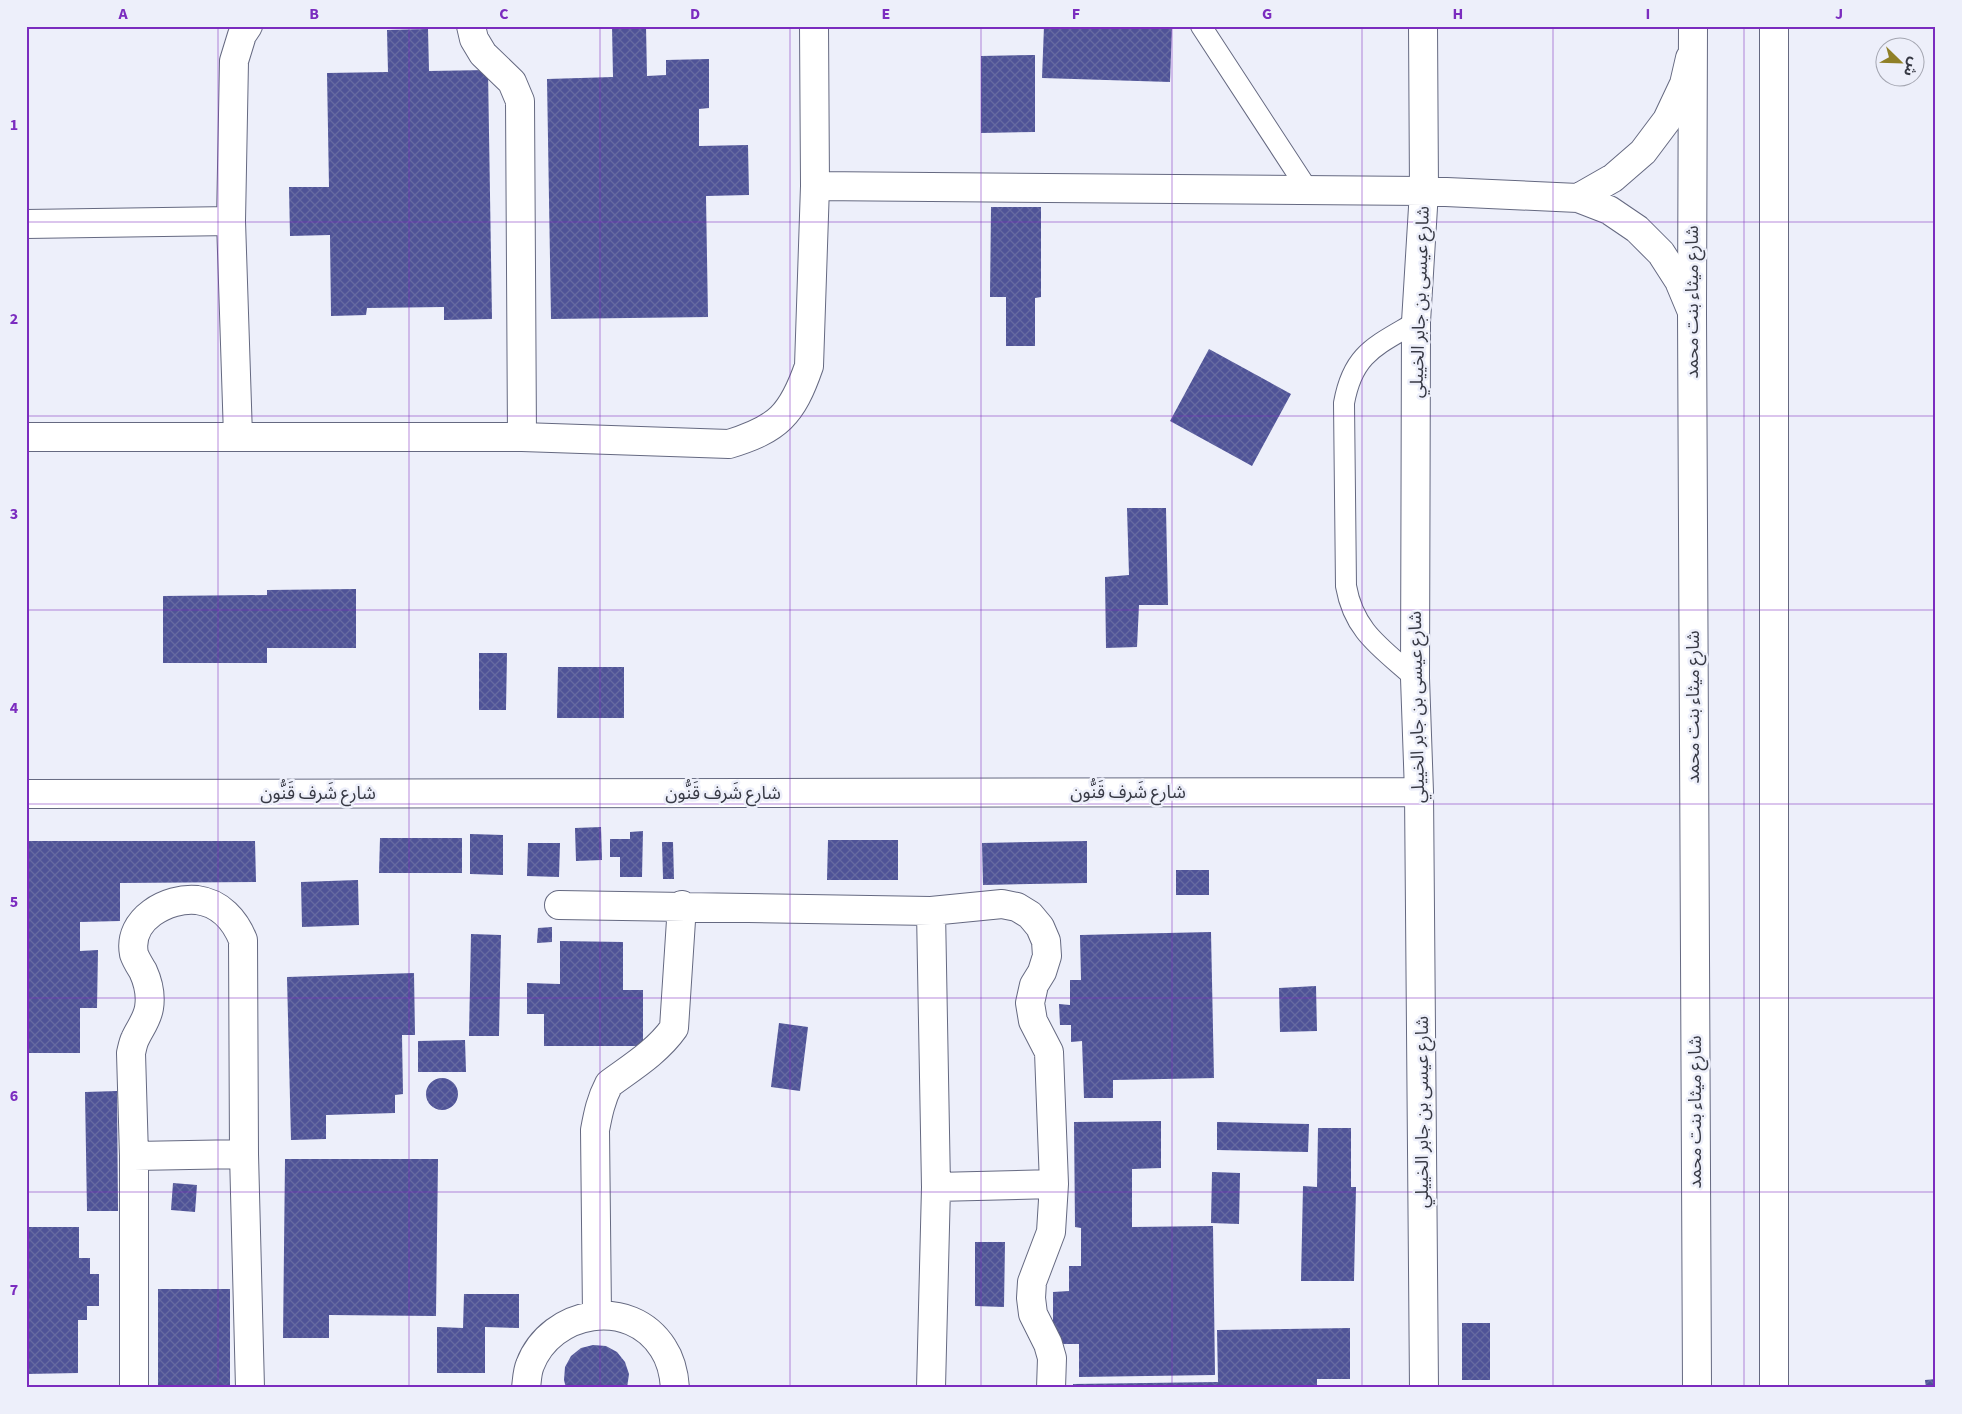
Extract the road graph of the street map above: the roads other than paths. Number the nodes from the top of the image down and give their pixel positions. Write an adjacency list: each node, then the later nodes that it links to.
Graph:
1 (248, 26): 12 (street)
2 (471, 26): 18 (street)
3 (814, 26): 8 (street)
4 (1201, 26): 9 (lane)
5 (1423, 26): 10 (street, شارع عيسى بن جابر الخييلي)
6 (1774, 26): 38 (street)
7 (1693, 36): 11 (street); 14 (street, شارع ميثاء بنت محمد)
8 (815, 186): 9 (street); 18 (street)
9 (1308, 190): 10 (street)
10 (1424, 192): 11 (street); 15 (street, شارع عيسى بن جابر الخييلي)
11 (1578, 198): 14 (street)
12 (231, 221): 13 (street); 16 (street)
13 (26, 224)
14 (1692, 312): 37 (street, شارع ميثاء بنت محمد)
15 (1416, 322): 19 (street, شارع عيسى بن جابر الخييلي); 19 (lane)
16 (238, 436): 17 (street); 18 (street)
17 (26, 437)
18 (522, 437)
19 (1414, 678): 20 (street, شارع عيسى بن جابر الخييلي)
20 (1419, 792): 21 (street, شارع شَرف قَنُّون); 36 (street, شارع عيسى بن جابر الخييلي)
21 (26, 794)
22 (559, 905): 23 (street)
23 (682, 906): 24 (street); 29 (street)
24 (931, 911): 27 (street); 28 (street)
25 (244, 1154): 26 (street); 26 (street); 31 (street)
26 (134, 1156): 30 (street)
27 (1054, 1184): 28 (street); 35 (street)
28 (936, 1187): 34 (street)
29 (597, 1315): 32 (street); 33 (street)
30 (134, 1388)
31 (250, 1388)
32 (526, 1388)
33 (675, 1388)
34 (931, 1388)
35 (1051, 1388)
36 (1424, 1388)
37 (1697, 1388)
38 (1774, 1388)

